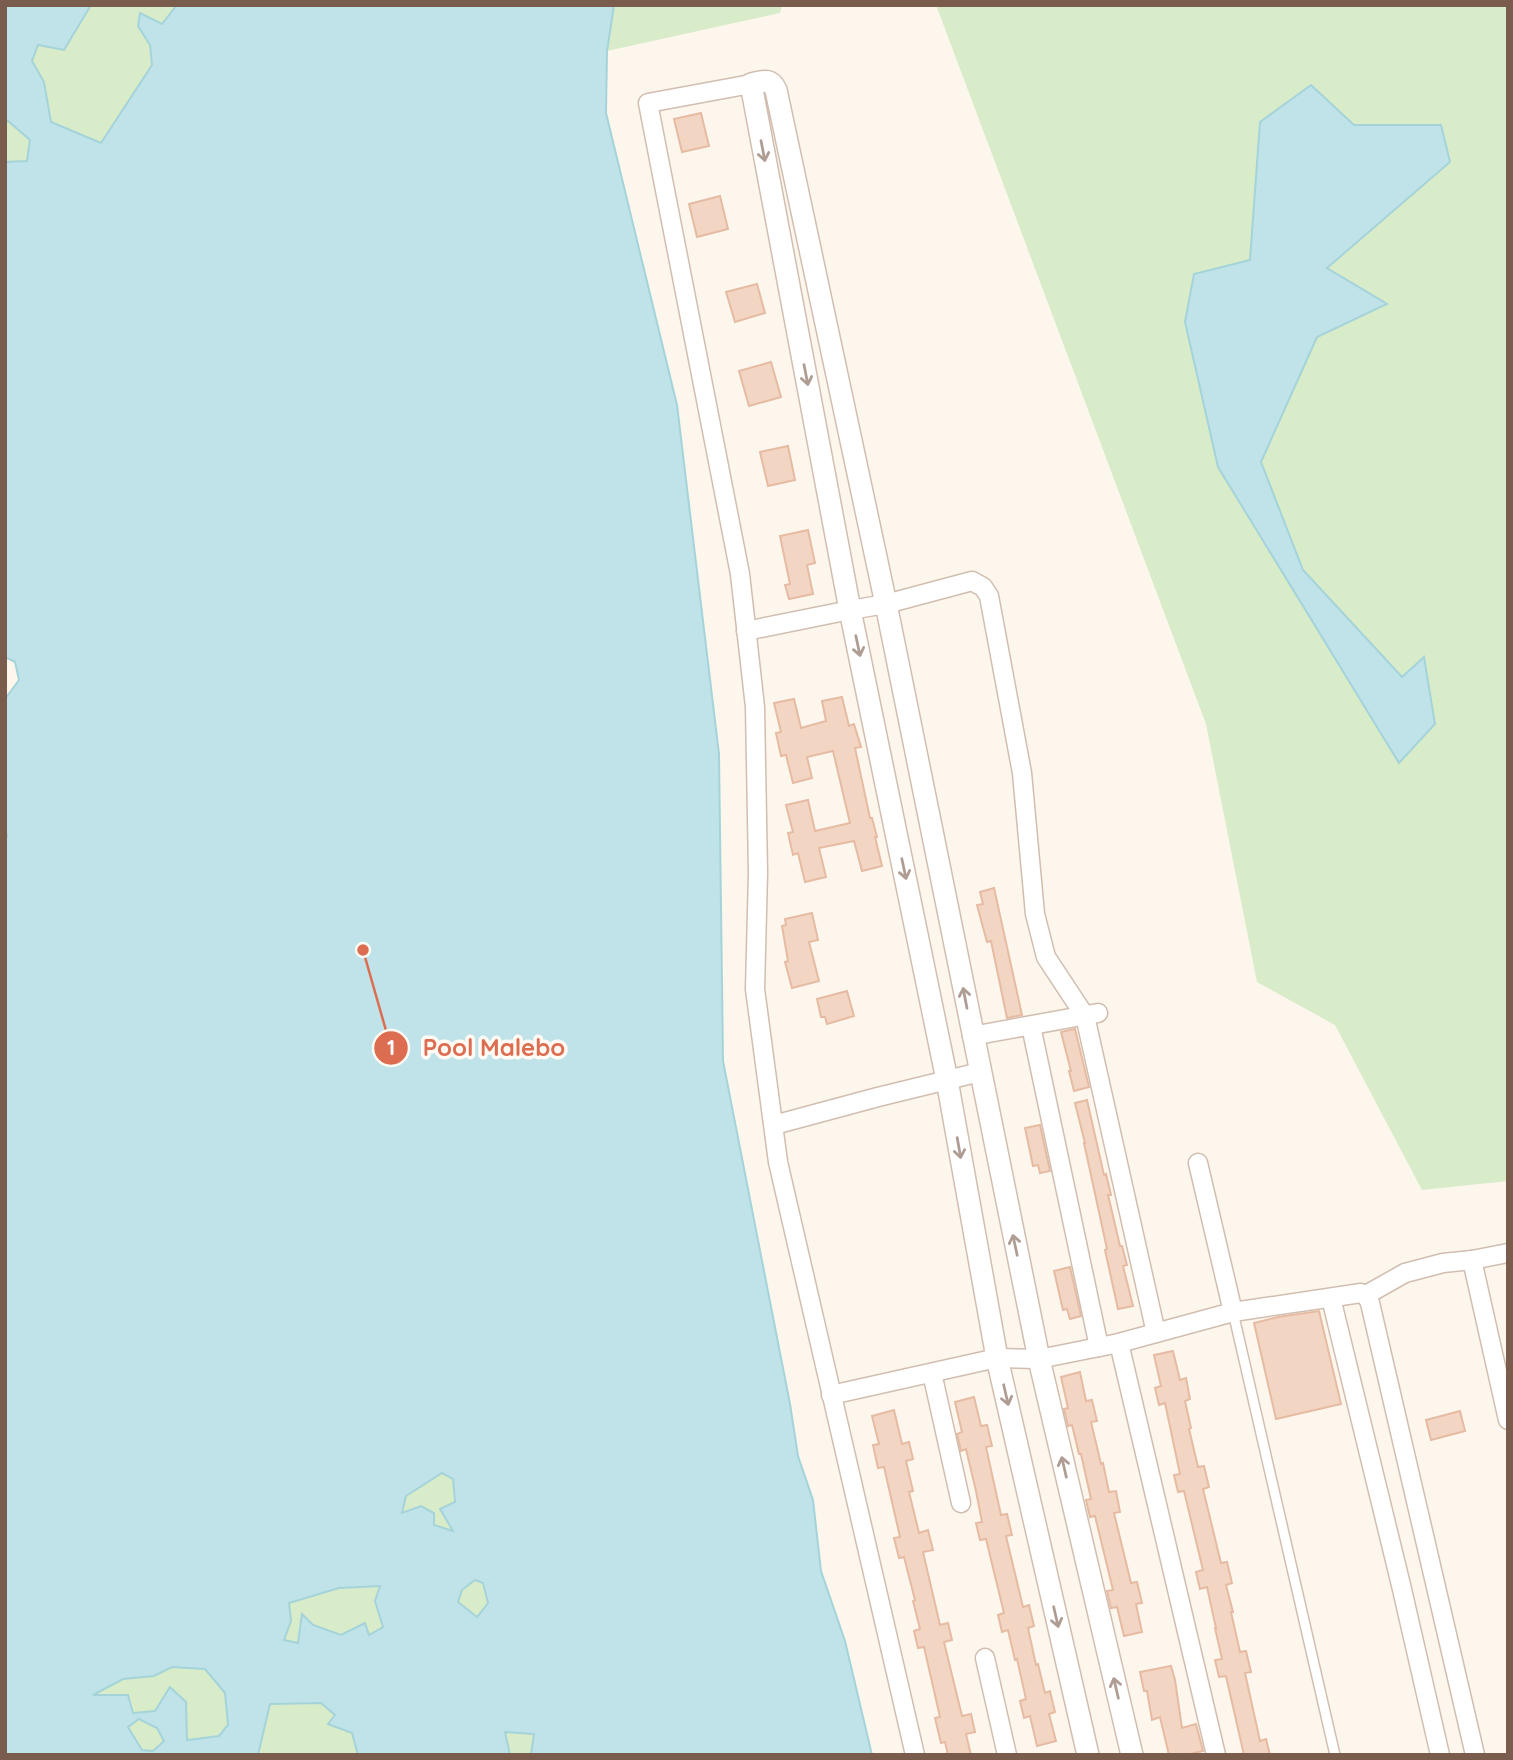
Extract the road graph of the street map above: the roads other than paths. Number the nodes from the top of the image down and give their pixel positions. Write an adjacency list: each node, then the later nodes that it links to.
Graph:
1 (751, 84): 2 (street); 3 (street, one-way to 3); 4 (street)
2 (886, 604): 3 (street); 5 (street); 7 (street, one-way to 2)
3 (850, 610): 4 (street); 9 (street, one-way to 9)
4 (746, 631): 10 (street)
5 (1091, 1015): 6 (street); 17 (street)
6 (1031, 1026): 7 (street); 19 (street)
7 (972, 1037): 8 (street)
8 (980, 1072): 9 (street); 21 (street, one-way to 8)
9 (947, 1080): 10 (street); 20 (street, one-way to 20)
10 (774, 1125): 23 (street)
11 (1198, 1163): 16 (street)
12 (1508, 1253): 13 (street)
13 (1472, 1260): 14 (street); 24 (street)
14 (1366, 1295): 15 (street); 26 (street)
15 (1331, 1298): 16 (street); 27 (street)
16 (1233, 1312): 17 (street); 34 (lane)
17 (1157, 1333): 18 (street)
18 (1119, 1343): 19 (street); 33 (street)
19 (1099, 1347): 21 (street)
20 (997, 1358): 21 (street); 22 (street); 31 (street, one-way to 31)
21 (1039, 1359): 32 (street, one-way to 21)
22 (932, 1373): 23 (street); 25 (street)
23 (831, 1395): 29 (street)
24 (1508, 1420)
25 (961, 1503)
26 (1433, 1576): 27 (street); 36 (street)
27 (1401, 1585): 35 (street)
28 (985, 1658): 30 (street)
29 (915, 1755)
30 (1007, 1755)
31 (1088, 1755)
32 (1132, 1755)
33 (1216, 1755)
34 (1335, 1755)
35 (1440, 1755)
36 (1475, 1755)

